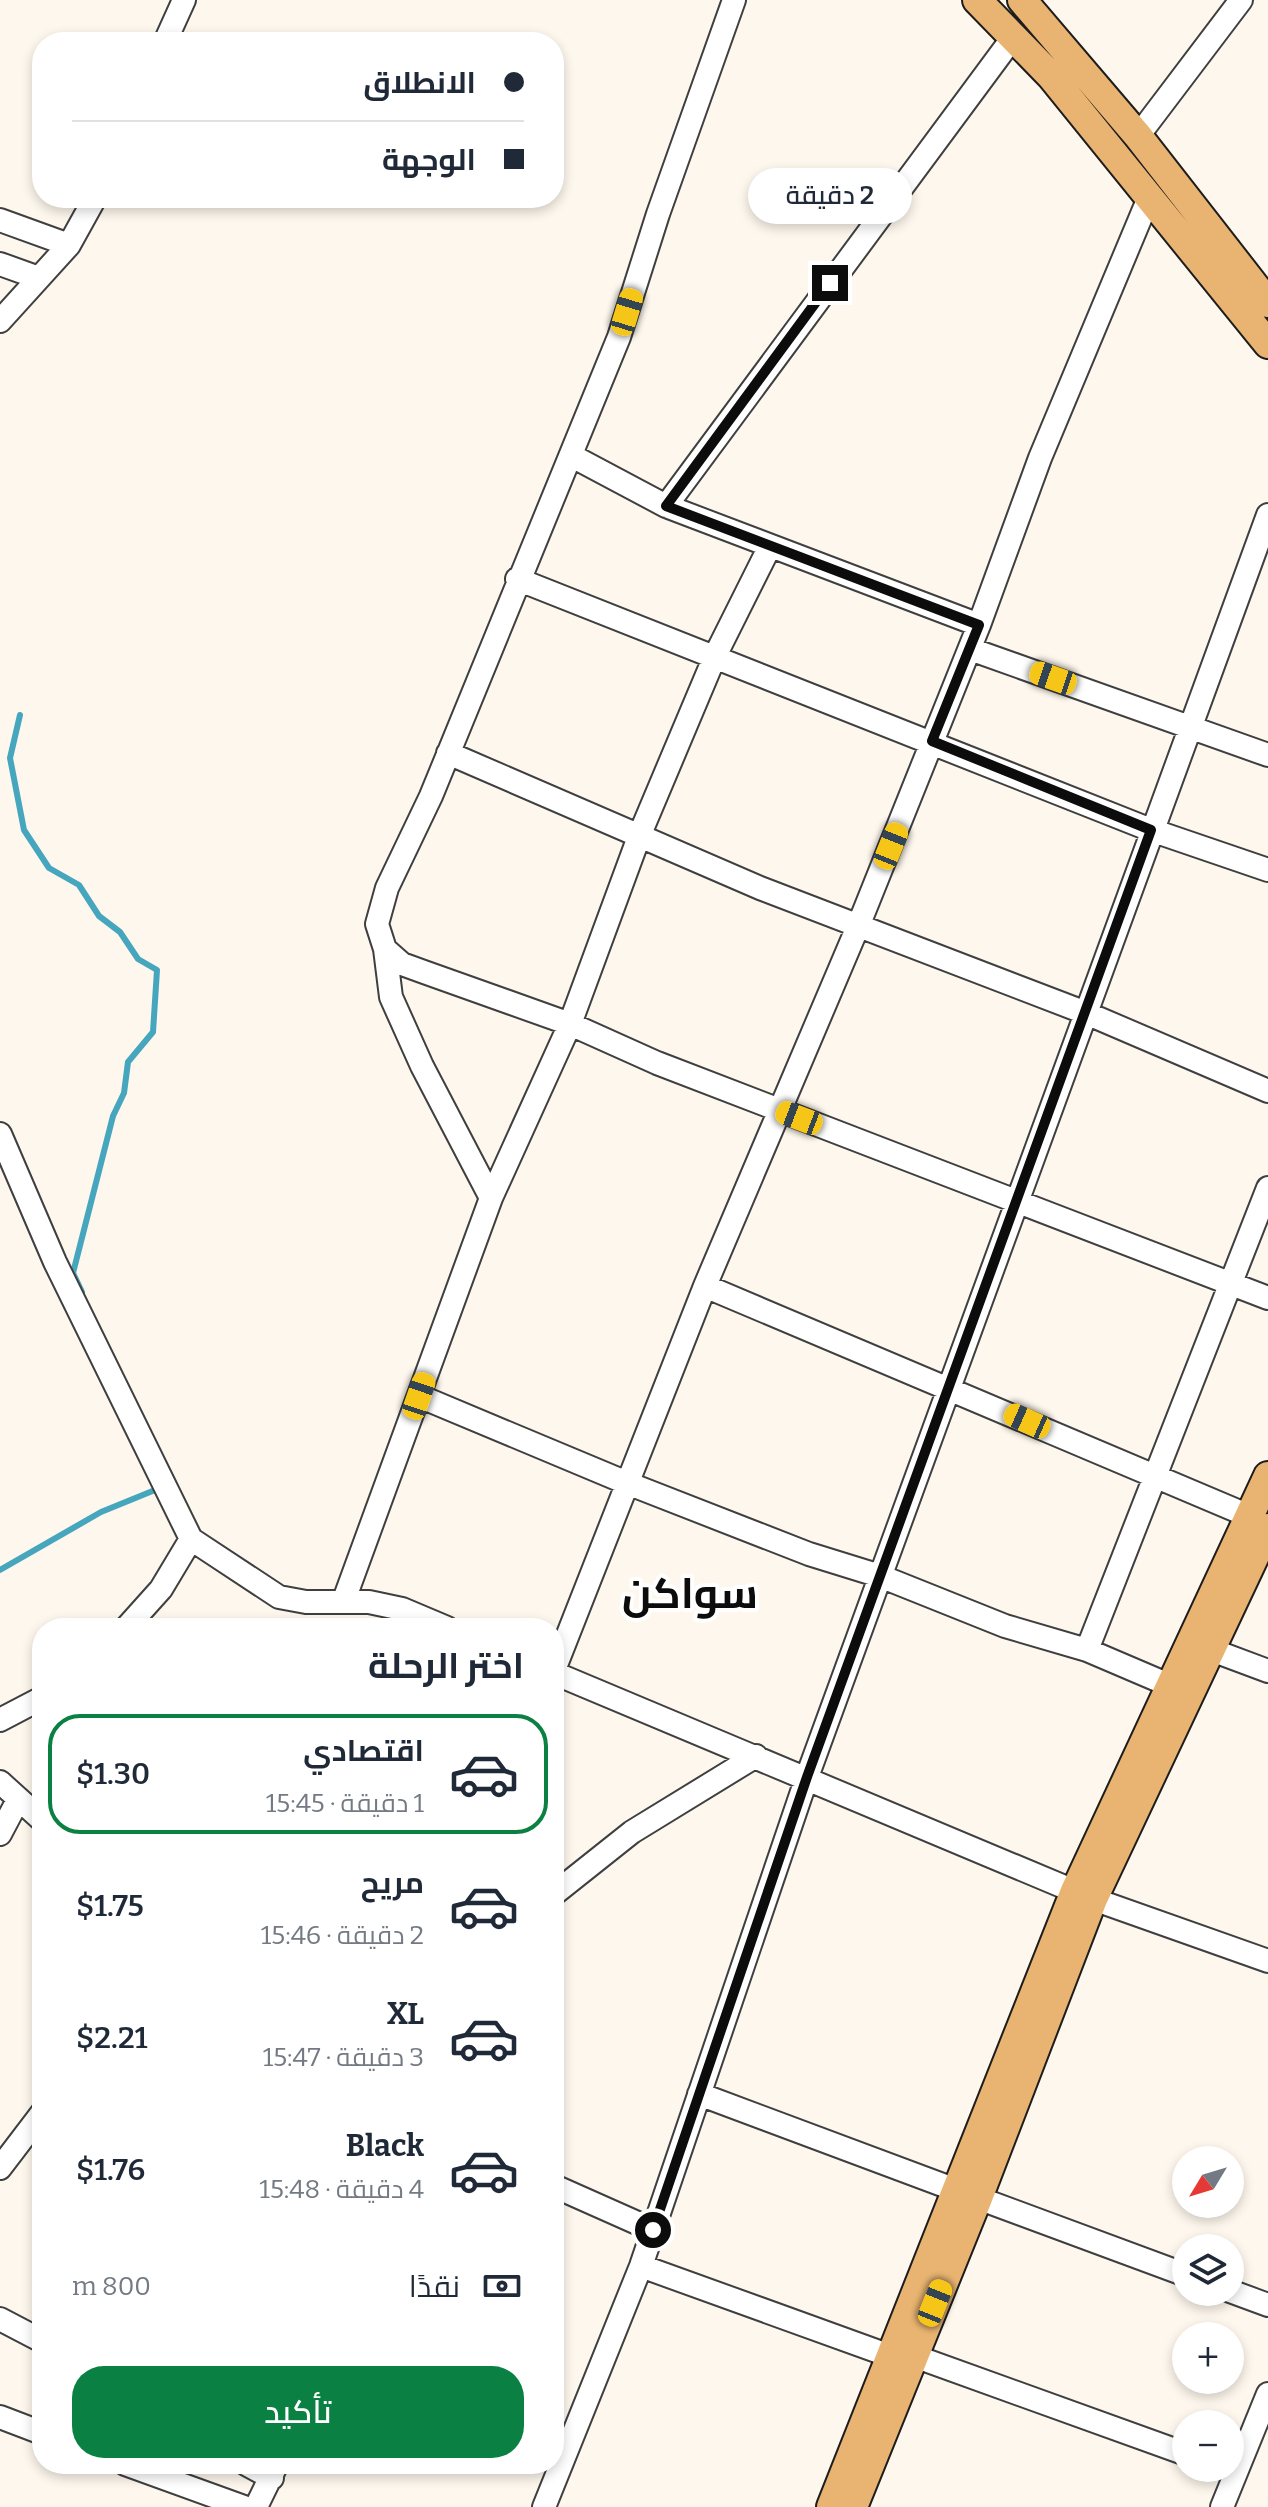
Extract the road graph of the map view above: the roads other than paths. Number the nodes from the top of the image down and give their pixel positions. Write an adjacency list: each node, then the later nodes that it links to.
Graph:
1 (184, 0): 6 (street)
2 (734, 0): 18 (street)
3 (977, 0): 7 (main road)
4 (1022, 0): 8 (main road)
5 (1241, 0): 8 (street)
6 (170, 32)
7 (1014, 36): 9 (main road); 19 (street)
8 (1138, 136): 15 (main road)
9 (1148, 200): 17 (main road); 23 (street)
10 (89, 208): 12 (street)
11 (0, 220): 12 (street)
12 (69, 245): 14 (street)
13 (0, 264): 14 (street)
14 (39, 278): 16 (street)
15 (1268, 303)
16 (0, 321)
17 (1268, 344)
18 (572, 456): 19 (street); 22 (street)
19 (666, 506): 21 (street)
20 (1268, 515): 26 (street)
21 (770, 546): 23 (street); 25 (street)
22 (517, 579): 25 (street); 28 (street)
23 (979, 625): 24 (street)
24 (970, 649): 26 (street); 27 (street)
25 (715, 656): 27 (street); 31 (street)
26 (1193, 727): 29 (street); 30 (street)
27 (932, 741): 30 (street); 33 (street)
28 (448, 753): 31 (street); 34 (street)
29 (1268, 755)
30 (1151, 830): 32 (street); 35 (street)
31 (640, 834): 33 (street); 36 (street)
32 (1268, 870)
33 (859, 924): 35 (street); 38 (street)
34 (385, 949): 36 (street); 41 (street)
35 (1086, 1013): 37 (street); 42 (street)
36 (570, 1024): 38 (street); 41 (street)
37 (1268, 1091)
38 (779, 1111): 42 (street); 44 (street)
39 (0, 1134): 52 (street)
40 (1268, 1188): 43 (street)
41 (491, 1198): 47 (street)
42 (1016, 1203): 43 (street); 46 (street)
43 (1228, 1283): 45 (street); 49 (street)
44 (705, 1286): 46 (street); 50 (street)
45 (1268, 1298)
46 (950, 1387): 49 (street); 53 (street)
47 (419, 1396): 50 (street); 54 (street)
48 (1268, 1476): 51 (main road)
49 (1155, 1478): 51 (street); 59 (street)
50 (627, 1483): 53 (street); 57 (street)
51 (1259, 1522): 58 (main road); 62 (main road)
52 (191, 1539): 54 (street); 55 (street)
53 (880, 1576): 59 (street); 66 (street)
54 (344, 1600): 56 (street)
55 (135, 1618)
56 (423, 1618)
57 (564, 1645)
58 (1209, 1649): 60 (street); 72 (main road)
59 (1087, 1650): 62 (street)
60 (1268, 1671)
61 (564, 1675): 65 (street)
62 (1169, 1685): 72 (main road)
63 (32, 1703): 64 (street)
64 (0, 1720)
65 (756, 1756): 66 (street); 71 (street)
66 (807, 1777): 72 (street); 74 (street)
67 (0, 1782): 68 (street)
68 (18, 1800): 69 (street); 70 (street)
69 (32, 1812)
70 (0, 1834)
71 (564, 1886)
72 (1084, 1895): 73 (street); 78 (main road)
73 (1268, 1961)
74 (699, 2094): 78 (street); 79 (street)
75 (32, 2126): 76 (street)
76 (0, 2168)
77 (564, 2190): 79 (street)
78 (967, 2194): 81 (street); 86 (main road)
79 (653, 2230): 80 (street)
80 (641, 2266): 86 (street); 92 (street)
81 (1172, 2270)
82 (1244, 2296): 83 (street)
83 (1268, 2305)
84 (0, 2319): 85 (street)
85 (32, 2336)
86 (903, 2357): 91 (street); 100 (main road); 101 (main road)
87 (1268, 2394): 90 (street)
88 (0, 2417): 89 (street)
89 (32, 2429)
90 (1244, 2442)
91 (1172, 2449)
92 (564, 2457)
93 (153, 2474): 97 (street)
94 (273, 2474): 98 (street)
95 (557, 2474): 99 (street)
96 (1227, 2482): 102 (street)
97 (244, 2507)
98 (256, 2507)
99 (544, 2507)
100 (831, 2507)
101 (853, 2507)
102 (1222, 2507)

